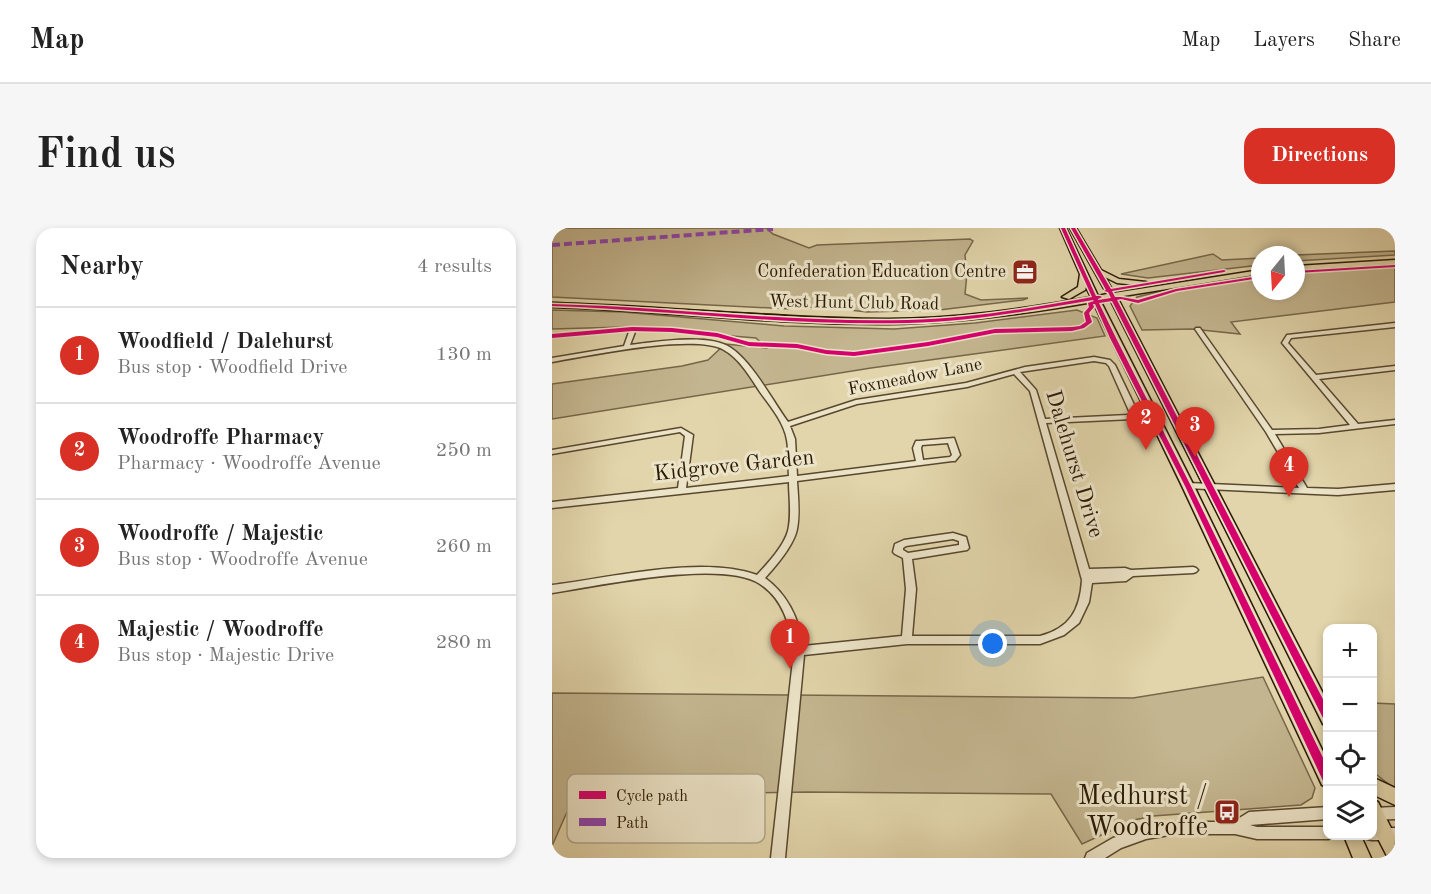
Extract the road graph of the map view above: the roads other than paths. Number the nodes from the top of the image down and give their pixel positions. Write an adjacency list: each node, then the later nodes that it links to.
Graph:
1 (1063, 228): 7 (main road)
2 (1073, 228): 5 (main road)
3 (1395, 259): 4 (main road)
4 (1305, 265)
5 (1097, 268): 9 (main road); 11 (main road)
6 (1251, 268): 9 (main road, West Hunt Club Road)
7 (1084, 272): 12 (main road); 13 (main road)
8 (1251, 273): 10 (main road, West Hunt Club Road)
9 (1147, 284): 11 (main road, West Hunt Club Road)
10 (1140, 290): 11 (main road, West Hunt Club Road); 17 (main road)
11 (1111, 293): 12 (main road, West Hunt Club Road); 17 (main road)
12 (1094, 295): 13 (main road, West Hunt Club Road); 15 (main road, West Hunt Club Road); 18 (main road)
13 (1066, 297): 14 (main road, West Hunt Club Road)
14 (552, 300)
15 (1056, 305): 16 (main road, West Hunt Club Road); 18 (main road)
16 (552, 306)
17 (1125, 321): 31 (main road)
18 (1108, 324): 30 (main road)
19 (1395, 325): 26 (street)
20 (1198, 329): 33 (street)
21 (632, 332): 22 (street)
22 (626, 349): 23 (street); 29 (street)
23 (552, 360)
24 (1395, 368): 26 (street)
25 (1016, 371): 27 (street, Dalehurst Drive); 27 (street, Foxmeadow Lane); 29 (street, Foxmeadow Lane)
26 (1315, 377): 32 (street)
27 (1043, 422): 45 (street, Dalehurst Drive)
28 (1395, 422): 32 (street)
29 (786, 425): 36 (street)
30 (1158, 426): 31 (main road); 37 (main road)
31 (1177, 426): 38 (main road)
32 (1356, 427): 33 (street)
33 (1270, 432): 41 (street)
34 (552, 452): 40 (street)
35 (920, 464): 35 (street, Kidgrove Garden); 36 (street, Kidgrove Garden)
36 (792, 478): 40 (street, Kidgrove Garden); 46 (street)
37 (1188, 486): 38 (street); 51 (main road)
38 (1208, 487): 41 (street); 50 (main road)
39 (1395, 487): 41 (street)
40 (682, 489): 42 (street, Kidgrove Garden)
41 (1305, 491)
42 (552, 505)
43 (907, 556): 43 (street); 48 (street)
44 (1193, 570): 45 (street)
45 (1086, 576): 48 (street, Dalehurst Drive)
46 (759, 579): 47 (street); 49 (street)
47 (552, 589)
48 (907, 640): 49 (street, Dalehurst Drive)
49 (800, 651): 63 (street)
50 (1323, 709)
51 (1323, 770)
52 (1376, 786): 53 (main road)
53 (1395, 797)
54 (1377, 812): 56 (street)
55 (1323, 813): 58 (street)
56 (1395, 813)
57 (1377, 819): 60 (main road)
58 (1235, 828): 59 (street); 64 (street)
59 (1323, 833)
60 (1384, 834): 62 (main road)
61 (1355, 840): 65 (main road)
62 (1395, 854)
63 (778, 858)
64 (1092, 858)
65 (1362, 858)

